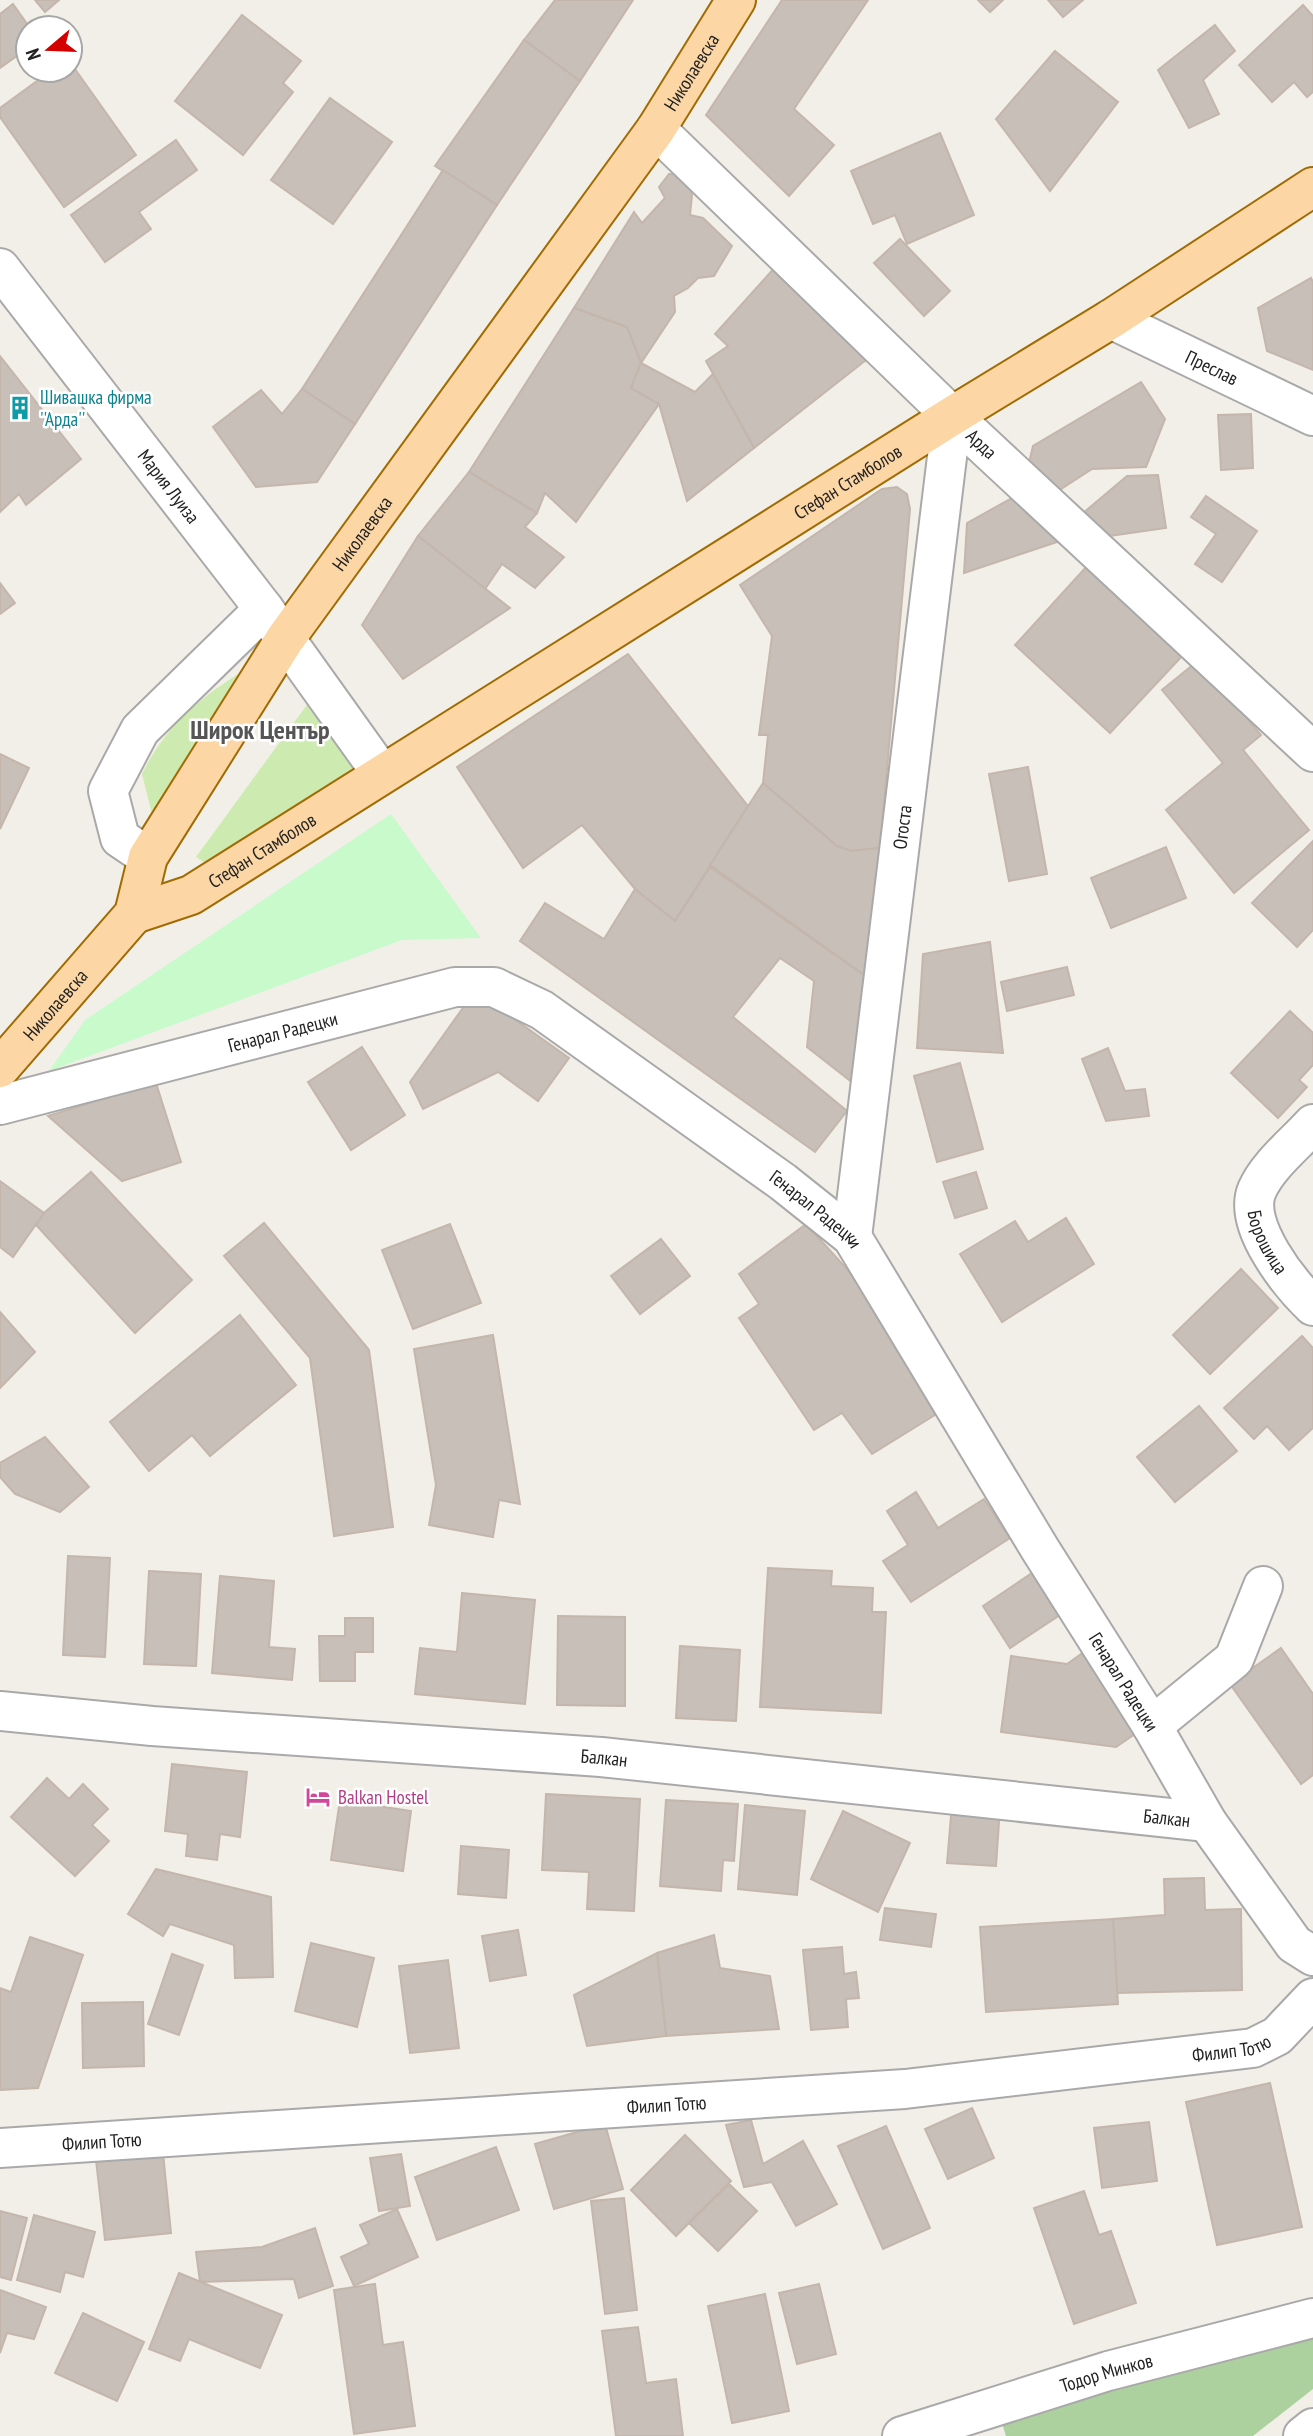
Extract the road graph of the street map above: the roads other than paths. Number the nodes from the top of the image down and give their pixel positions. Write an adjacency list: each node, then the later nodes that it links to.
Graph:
1 (736, 0): 2 (main road, Николаевска)
2 (656, 129): 6 (street, Арда); 8 (main road, Николаевска)
3 (1313, 187): 5 (main road, Стефан Стамболов)
4 (0, 268): 8 (street, Мария Луиза)
5 (1111, 319): 6 (main road, Стефан Стамболов); 7 (street, Преслав)
6 (952, 416): 9 (street, Арда); 10 (main road, Стефан Стамболов); 16 (street, Огоста)
7 (1313, 416)
8 (275, 624): 10 (street); 11 (main road, Николаевска); 11 (street)
9 (1313, 752)
10 (382, 774): 12 (main road, Стефан Стамболов)
11 (148, 857): 12 (main road, Николаевска)
12 (134, 915): 13 (main road, Николаевска)
13 (0, 1068)
14 (0, 1105): 16 (street, Генарал Радецки)
15 (1313, 1124): 17 (street, Борошица)
16 (852, 1237): 20 (street, Генарал Радецки)
17 (1313, 1306)
18 (1263, 1586): 20 (street)
19 (0, 1712): 21 (street, Балкан)
20 (1152, 1726): 21 (street, Генарал Радецки)
21 (1207, 1822): 22 (street, Генарал Радецки)
22 (1313, 1956)
23 (1313, 1998): 24 (street, Филип Тотю)
24 (0, 2147)
25 (1313, 2318): 27 (street, Тодор Минков)
26 (1313, 2428): 28 (street)
27 (902, 2436)
28 (1303, 2436)

